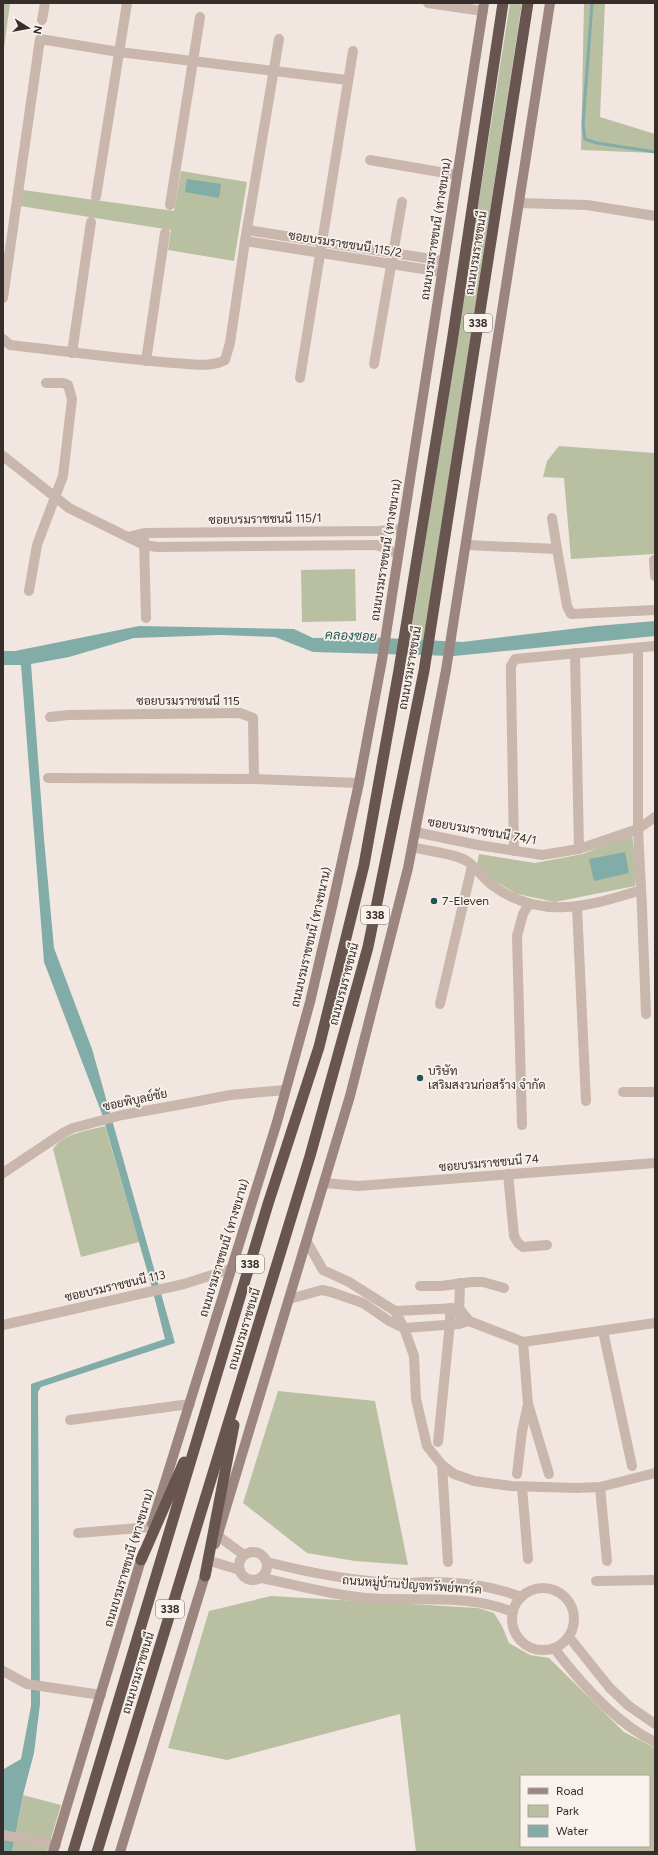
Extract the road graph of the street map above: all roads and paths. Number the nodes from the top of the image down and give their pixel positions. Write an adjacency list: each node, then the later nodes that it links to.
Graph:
1 (45, 3): 9 (street)
2 (127, 3): 12 (street)
3 (428, 3): 7 (street)
4 (503, 3): 110 (highway, ถนนบรมราชชนนี / 338)
5 (528, 3): 109 (highway, ถนนบรมราชชนนี / 338)
6 (550, 3): 20 (main road, 338)
7 (483, 7): 17 (main road, ถนนบรมราชชนนี (ทางขนาน) / 338)
8 (200, 18): 13 (street)
9 (42, 20)
10 (279, 39): 14 (street)
11 (353, 51): 15 (street)
12 (119, 52): 13 (street); 18 (street); 33 (street)
13 (192, 61): 14 (street); 21 (street)
14 (273, 71): 15 (street); 24 (street)
15 (348, 80): 27 (street)
16 (370, 160): 17 (street)
17 (457, 175): 30 (main road, ถนนบรมราชชนนี (ทางขนาน) / 338)
18 (96, 198)
19 (402, 202): 28 (street)
20 (519, 203): 22 (street); 52 (main road, 338)
21 (170, 205)
22 (655, 216)
23 (91, 222): 35 (street)
24 (247, 230): 26 (street); 27 (street, ซอยบรมราชชนนี 115/2)
25 (165, 233): 36 (street)
26 (245, 241): 29 (street, ซอยบรมราชชนนี 115/2); 36 (street)
27 (323, 241): 28 (street, ซอยบรมราชชนนี 115/2); 29 (street)
28 (393, 252): 30 (street, ซอยบรมราชชนนี 115/2); 31 (street)
29 (321, 253): 31 (street, ซอยบรมราชชนนี 115/2); 38 (street)
30 (444, 261): 32 (main road, ถนนบรมราชชนนี (ทางขนาน) / 338)
31 (391, 264): 32 (street, ซอยบรมราชชนนี 115/2); 37 (street)
32 (442, 272): 43 (main road, ถนนบรมราชชนนี (ทางขนาน) / 338)
33 (3, 298)
34 (3, 339): 35 (street)
35 (72, 353): 36 (street)
36 (146, 361)
37 (374, 364)
38 (300, 378)
39 (46, 383): 41 (street)
40 (3, 456): 41 (street)
41 (55, 497): 48 (street); 58 (street)
42 (552, 518): 54 (street)
43 (402, 528): 44 (street, ซอยบรมราชชนนี 115/1); 55 (main road, ถนนบรมราชชนนี (ทางขนาน) / 338)
44 (378, 531): 45 (street, ซอยบรมราชชนนี 115/1); 51 (street)
45 (275, 532): 46 (street, ซอยบรมราชชนนี 115/1); 50 (street)
46 (202, 533): 47 (street, ซอยบรมราชชนนี 115/1); 53 (street)
47 (144, 534): 48 (street, ซอยบรมราชชนนี 115/1); 49 (street)
48 (128, 537): 49 (street)
49 (144, 545): 53 (street); 60 (street)
50 (275, 545): 51 (street); 53 (street)
51 (377, 545): 55 (street)
52 (466, 545): 54 (street); 70 (main road, 338)
53 (202, 546)
54 (557, 549): 59 (street)
55 (398, 554): 67 (main road, ถนนบรมราชชนนี (ทางขนาน) / 338)
56 (654, 560): 57 (street)
57 (655, 576)
58 (29, 591)
59 (655, 610)
60 (146, 618)
61 (655, 646): 62 (street)
62 (638, 648): 63 (street); 69 (street)
63 (575, 653): 73 (street); 74 (street)
64 (50, 717): 66 (street, ซอยบรมราชชนนี 115)
65 (48, 778): 66 (street)
66 (254, 779): 67 (street)
67 (359, 782): 82 (main road, ถนนบรมราชชนนี (ทางขนาน) / 338)
68 (655, 817): 69 (street, ซอยบรมราชชนนี 74/1)
69 (638, 829): 73 (street, ซอยบรมราชชนนี 74/1); 77 (street)
70 (415, 832): 71 (street, ซอยบรมราชชนนี 74/1); 72 (main road, 338)
71 (468, 843): 74 (street, ซอยบรมราชชนนี 74/1); 75 (street)
72 (412, 847): 75 (street); 90 (main road, 338)
73 (579, 849): 74 (street, ซอยบรมราชชนนี 74/1)
74 (514, 851)
75 (464, 859): 76 (street)
76 (472, 866): 78 (street); 80 (street)
77 (641, 890): 79 (street); 81 (street)
78 (529, 904): 79 (street); 86 (street)
79 (577, 907): 85 (street)
80 (440, 1004)
81 (646, 1014)
82 (285, 1090): 88 (street, ซอยพิบูลย์ชัย); 93 (main road, ถนนบรมราชชนนี (ทางขนาน) / 338)
83 (623, 1092): 84 (street)
84 (655, 1092)
85 (586, 1101)
86 (522, 1125)
87 (655, 1163): 89 (street, ซอยบรมราชชนนี 74)
88 (3, 1173)
89 (508, 1174): 90 (street, ซอยบรมราชชนนี 74); 92 (street)
90 (325, 1183): 91 (main road, 338)
91 (307, 1242): 94 (street); 99 (main road, 338)
92 (546, 1245)
93 (231, 1269): 105 (street, ซอยบรมราชชนนี 113); 111 (main road, ถนนบรมราชชนนี (ทางขนาน) / 338)
94 (350, 1282): 98 (street); 101 (street)
95 (460, 1283): 96 (street); 97 (street); 100 (street)
96 (420, 1286)
97 (504, 1288)
98 (345, 1295): 99 (street); 106 (street)
99 (290, 1299): 124 (main road, 338)
100 (454, 1308): 101 (street); 102 (street); 104 (street)
101 (395, 1311): 106 (street)
102 (469, 1321): 104 (street); 108 (street)
103 (655, 1323): 107 (street)
104 (454, 1324): 106 (street); 114 (street)
105 (3, 1325)
106 (404, 1328): 115 (street)
107 (603, 1331): 108 (street); 116 (street)
108 (523, 1342): 112 (street)
109 (246, 1367): 133 (highway); 148 (highway, ถนนบรมราชชนนี / 338)
110 (212, 1392): 127 (highway); 147 (highway, ถนนบรมราชชนนี / 338)
111 (190, 1404): 113 (street); 122 (main road, ถนนบรมราชชนนี (ทางขนาน) / 338)
112 (528, 1404): 118 (street); 119 (street)
113 (70, 1420)
114 (438, 1442)
115 (442, 1465): 120 (street); 131 (street)
116 (632, 1466)
117 (655, 1473): 121 (street)
118 (517, 1474)
119 (549, 1474)
120 (522, 1487): 121 (street); 126 (street)
121 (600, 1487): 129 (street)
122 (151, 1527): 123 (street); 127 (main road, ถนนบรมราชชนนี (ทางขนาน) / 338)
123 (78, 1533)
124 (218, 1536): 125 (street); 128 (main road, 338)
125 (244, 1555): 130 (street, ถนนหมู่บ้านปัญจทรัพย์พาร์ค); 132 (street)
126 (528, 1559)
127 (141, 1560): 142 (main road, ถนนบรมราชชนนี (ทางขนาน) / 338)
128 (210, 1561): 132 (street, ถนนหมู่บ้านปัญจทรัพย์พาร์ค); 133 (main road, 338)
129 (607, 1561)
130 (267, 1562): 134 (street); 137 (street, ถนนหมู่บ้านปัญจทรัพย์พาร์ค)
131 (448, 1562)
132 (240, 1570): 134 (street, ถนนหมู่บ้านปัญจทรัพย์พาร์ค)
133 (205, 1576): 149 (main road, 338)
134 (262, 1578): 138 (street, ถนนหมู่บ้านปัญจทรัพย์พาร์ค)
135 (655, 1580): 136 (street)
136 (596, 1581)
137 (521, 1597): 138 (street); 139 (street)
138 (513, 1612): 140 (street)
139 (569, 1637): 140 (street); 143 (street)
140 (554, 1648): 144 (street)
141 (3, 1671): 142 (street)
142 (101, 1695): 146 (main road, ถนนบรมราชชนนี (ทางขนาน) / 338)
143 (655, 1724)
144 (655, 1742)
145 (4, 1835): 146 (street)
146 (55, 1849)
147 (73, 1852)
148 (97, 1852)
149 (120, 1852)

